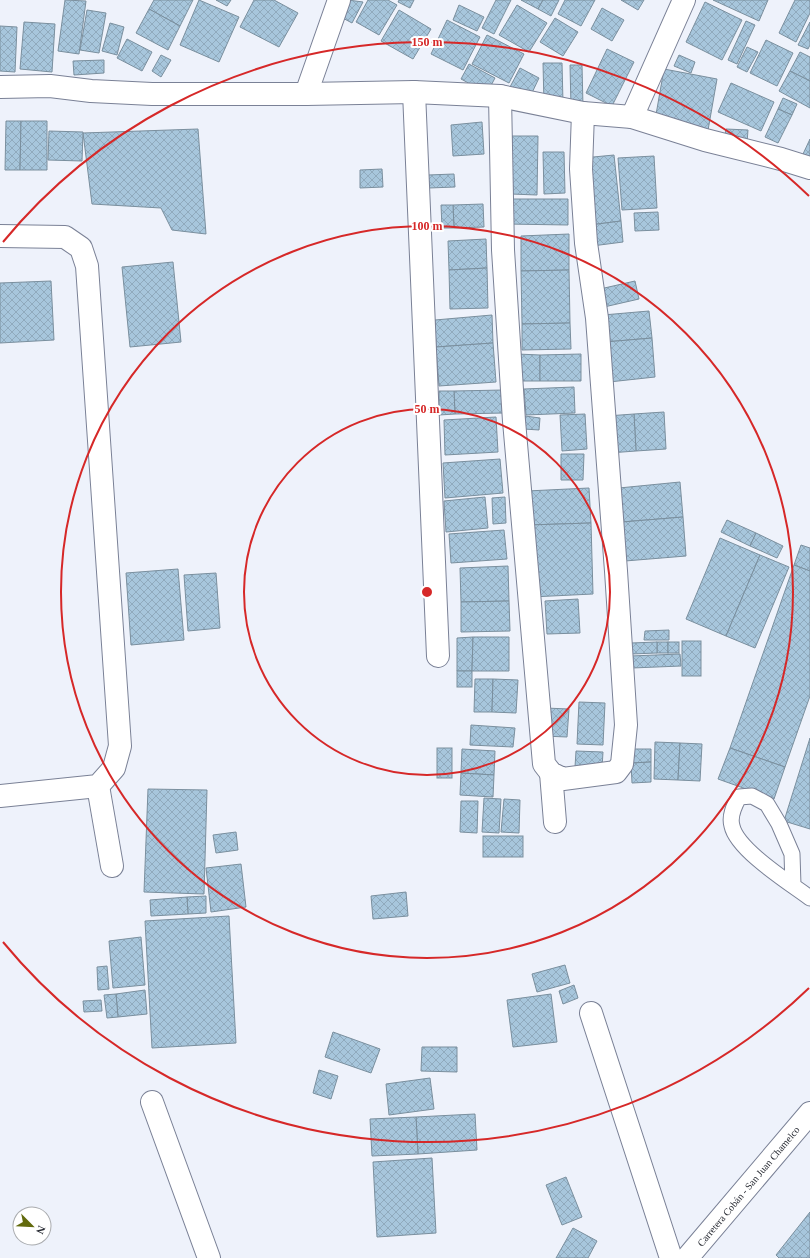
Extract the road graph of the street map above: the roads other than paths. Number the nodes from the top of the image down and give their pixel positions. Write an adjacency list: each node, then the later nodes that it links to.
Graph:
1 (339, 0): 5 (street)
2 (684, 0): 8 (street)
3 (0, 87): 5 (street)
4 (414, 92): 5 (street); 6 (street); 11 (street)
5 (306, 94)
6 (500, 96): 7 (street); 12 (street)
7 (583, 113): 8 (street); 12 (street)
8 (632, 117): 9 (street)
9 (810, 168)
10 (0, 236): 13 (street)
11 (438, 656)
12 (551, 773): 15 (street)
13 (98, 786): 14 (street); 16 (street)
14 (0, 796)
15 (555, 822)
16 (112, 866)
17 (793, 886): 17 (lane); 18 (lane)
18 (810, 898)
19 (592, 1013): 23 (street)
20 (152, 1102): 22 (street)
21 (810, 1113): 24 (street, Carretera Cobán - San Juan Chamelco)
22 (209, 1258)
23 (671, 1258)
24 (687, 1258)

